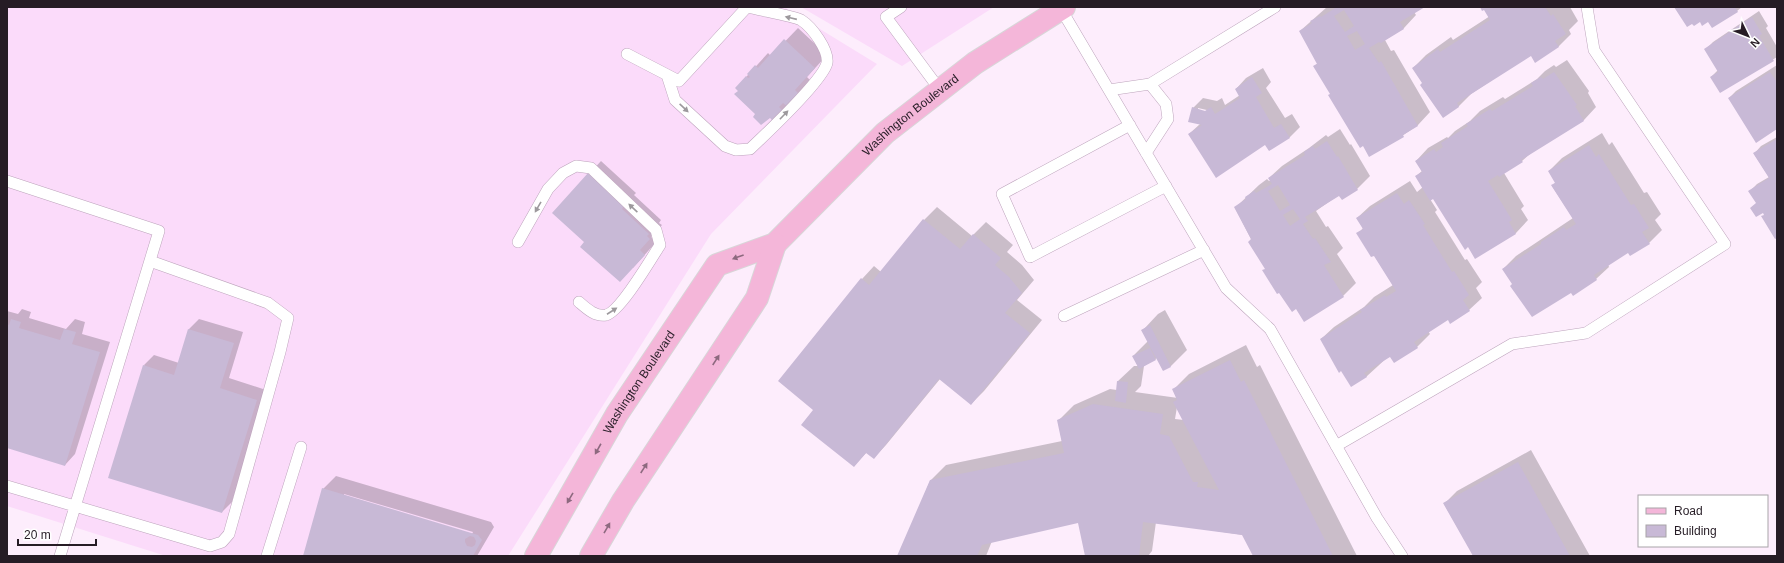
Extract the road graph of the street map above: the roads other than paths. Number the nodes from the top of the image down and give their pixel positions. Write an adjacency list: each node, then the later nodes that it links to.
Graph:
1 (747, 7): 7 (lane); 7 (lane, one-way to 1)
2 (902, 7): 9 (lane)
3 (1275, 7): 8 (lane)
4 (1587, 7): 21 (lane)
5 (1062, 8): 9 (main road, Washington Boulevard); 10 (lane)
6 (627, 54): 7 (lane)
7 (667, 74)
8 (1150, 84): 10 (lane); 12 (lane)
9 (940, 90): 16 (main road, Washington Boulevard)
10 (1109, 90): 11 (lane)
11 (1130, 126): 12 (lane); 14 (lane)
12 (1146, 152): 14 (lane)
13 (7, 182): 18 (lane)
14 (1166, 186): 17 (lane)
15 (518, 242): 19 (lane, one-way to 15)
16 (775, 244): 27 (main road, Washington Boulevard, one-way to 27); 28 (main road, Washington Boulevard, one-way to 16)
17 (1204, 250): 20 (lane); 21 (lane)
18 (150, 261): 24 (lane); 24 (lane)
19 (579, 302)
20 (1064, 316)
21 (1336, 446): 29 (lane)
22 (301, 447): 26 (lane)
23 (7, 486): 24 (lane)
24 (75, 507): 25 (lane)
25 (60, 556)
26 (267, 556)
27 (536, 556)
28 (591, 556)
29 (1402, 556)

